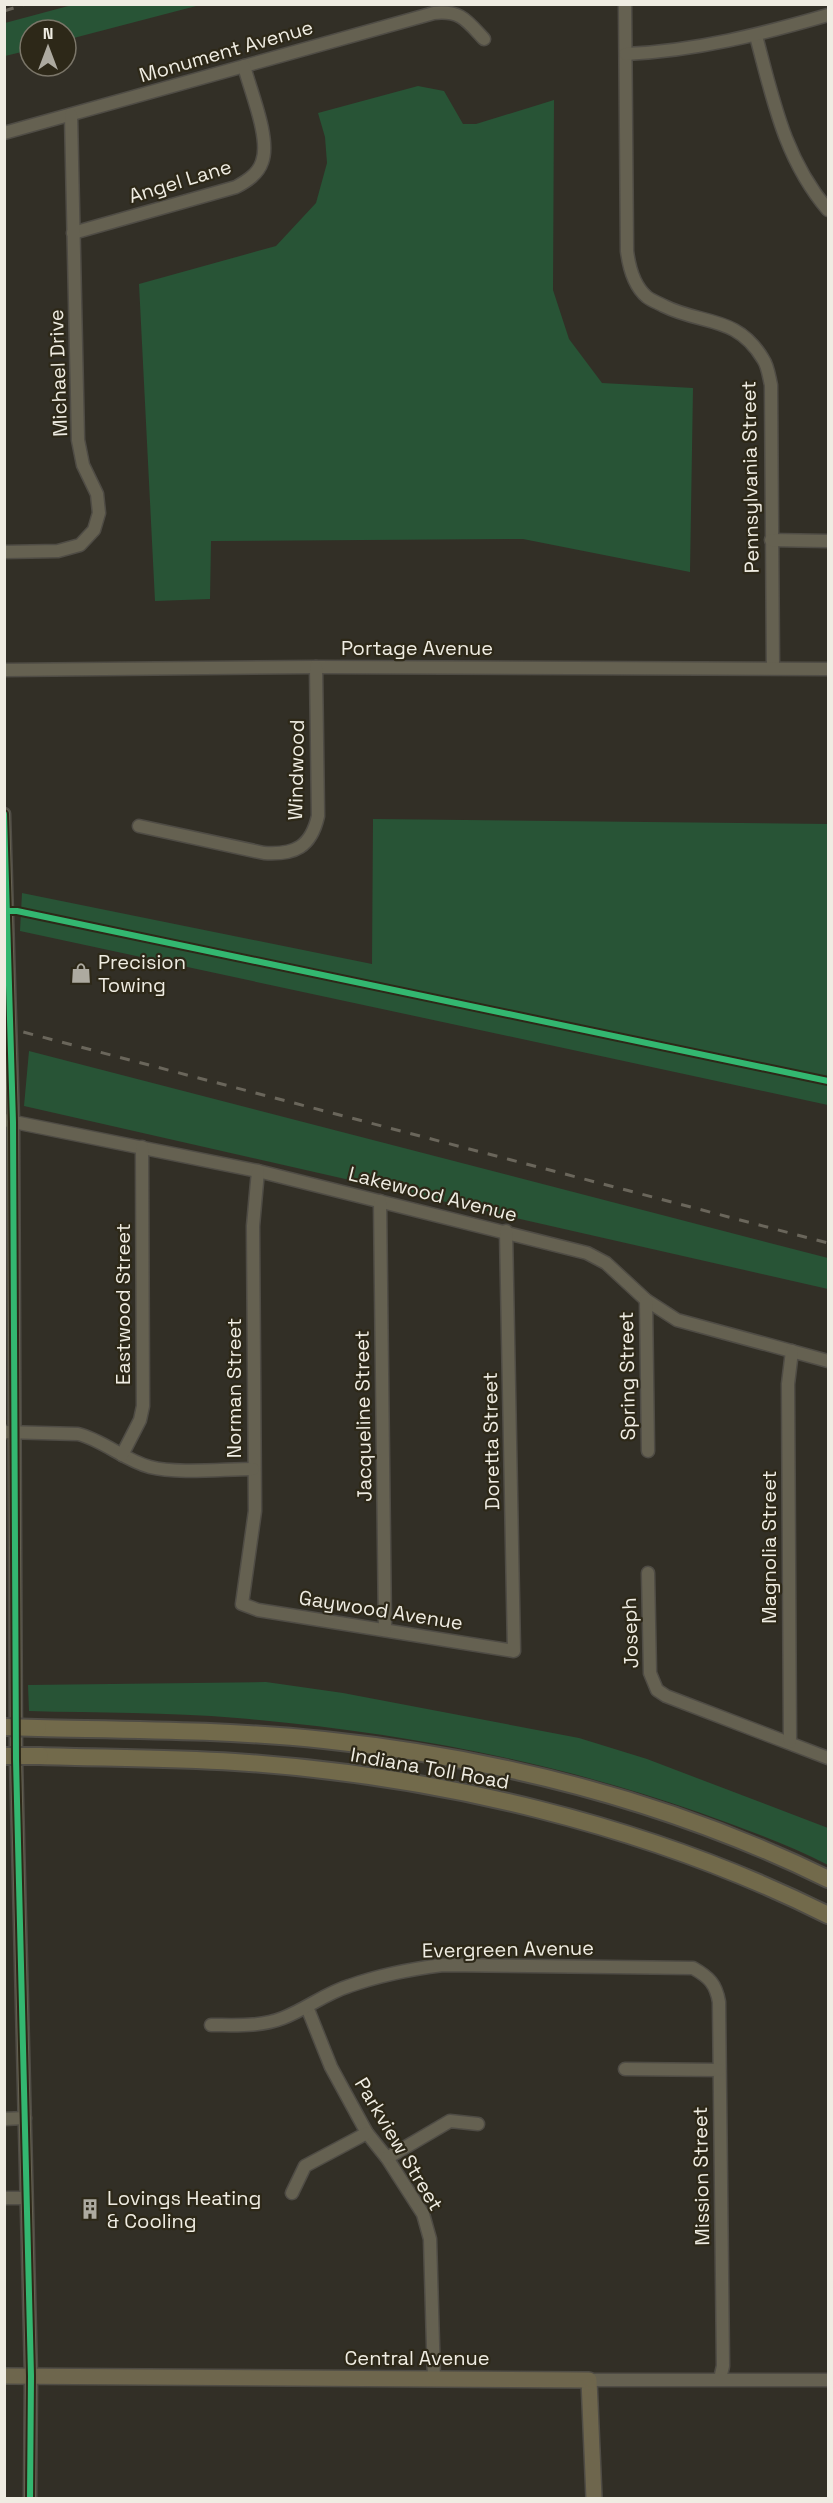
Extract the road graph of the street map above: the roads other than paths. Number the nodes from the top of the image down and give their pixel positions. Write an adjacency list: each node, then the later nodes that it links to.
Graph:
1 (625, 4): 5 (street, Pennsylvania Street)
2 (828, 15): 3 (street)
3 (756, 36): 5 (street); 9 (street)
4 (484, 39): 6 (street, Monument Avenue)
5 (626, 54): 11 (street, Pennsylvania Street)
6 (244, 66): 7 (street, Monument Avenue); 10 (street, Angel Lane)
7 (71, 115): 8 (street, Monument Avenue); 10 (street, Michael Drive)
8 (4, 133)
9 (828, 210)
10 (74, 233): 13 (street, Michael Drive)
11 (771, 540): 12 (street); 15 (street, Pennsylvania Street)
12 (828, 541)
13 (4, 552)
14 (316, 667): 15 (street, Portage Avenue); 17 (street, Portage Avenue); 19 (street, Windwood)
15 (773, 668): 16 (street, Portage Avenue)
16 (828, 669)
17 (4, 670)
18 (4, 814): 20 (street)
19 (139, 825)
20 (9, 1121): 21 (street, Lakewood Avenue); 28 (street)
21 (142, 1147): 22 (street, Lakewood Avenue); 30 (street, Eastwood Street)
22 (258, 1171): 23 (street, Lakewood Avenue); 31 (street, Norman Street)
23 (380, 1201): 24 (street, Lakewood Avenue); 34 (street, Jacqueline Street)
24 (506, 1231): 25 (street, Lakewood Avenue); 35 (street, Doretta Street)
25 (646, 1300): 26 (street, Lakewood Avenue); 29 (street, Spring Street)
26 (792, 1351): 27 (street, Lakewood Avenue); 37 (street, Magnolia Street)
27 (828, 1361)
28 (10, 1432): 30 (street); 47 (street)
29 (648, 1451)
30 (122, 1455): 31 (street)
31 (253, 1469): 33 (street, Norman Street)
32 (648, 1573): 37 (street, Joseph)
33 (242, 1604): 34 (street, Gaywood Avenue)
34 (385, 1630): 35 (street, Gaywood Avenue)
35 (514, 1651)
36 (4, 1727): 40 (highway, Indiana Toll Road, bridge)
37 (790, 1742): 39 (street)
38 (4, 1756): 41 (highway, Indiana Toll Road, bridge)
39 (828, 1758)
40 (828, 1879)
41 (828, 1915)
42 (707, 1976): 43 (street, Evergreen Avenue); 46 (street, Mission Street)
43 (307, 2007): 44 (street, Evergreen Avenue); 50 (street, Parkview Street)
44 (211, 2025)
45 (625, 2069): 46 (street)
46 (719, 2070): 57 (street, Mission Street)
47 (25, 2118): 48 (street); 54 (street)
48 (4, 2119)
49 (478, 2124): 51 (street)
50 (366, 2133): 51 (street, Parkview Street); 52 (street)
51 (387, 2158): 58 (street, Parkview Street)
52 (292, 2193)
53 (4, 2198): 54 (street)
54 (26, 2198): 56 (street)
55 (4, 2376): 56 (main road, Central Avenue)
56 (31, 2376): 58 (main road, Central Avenue); 61 (street)
57 (720, 2379): 59 (street, Central Avenue); 60 (street, Central Avenue)
58 (434, 2380): 59 (main road, Central Avenue)
59 (589, 2380): 62 (main road)
60 (828, 2380)
61 (30, 2499)
62 (594, 2499)

